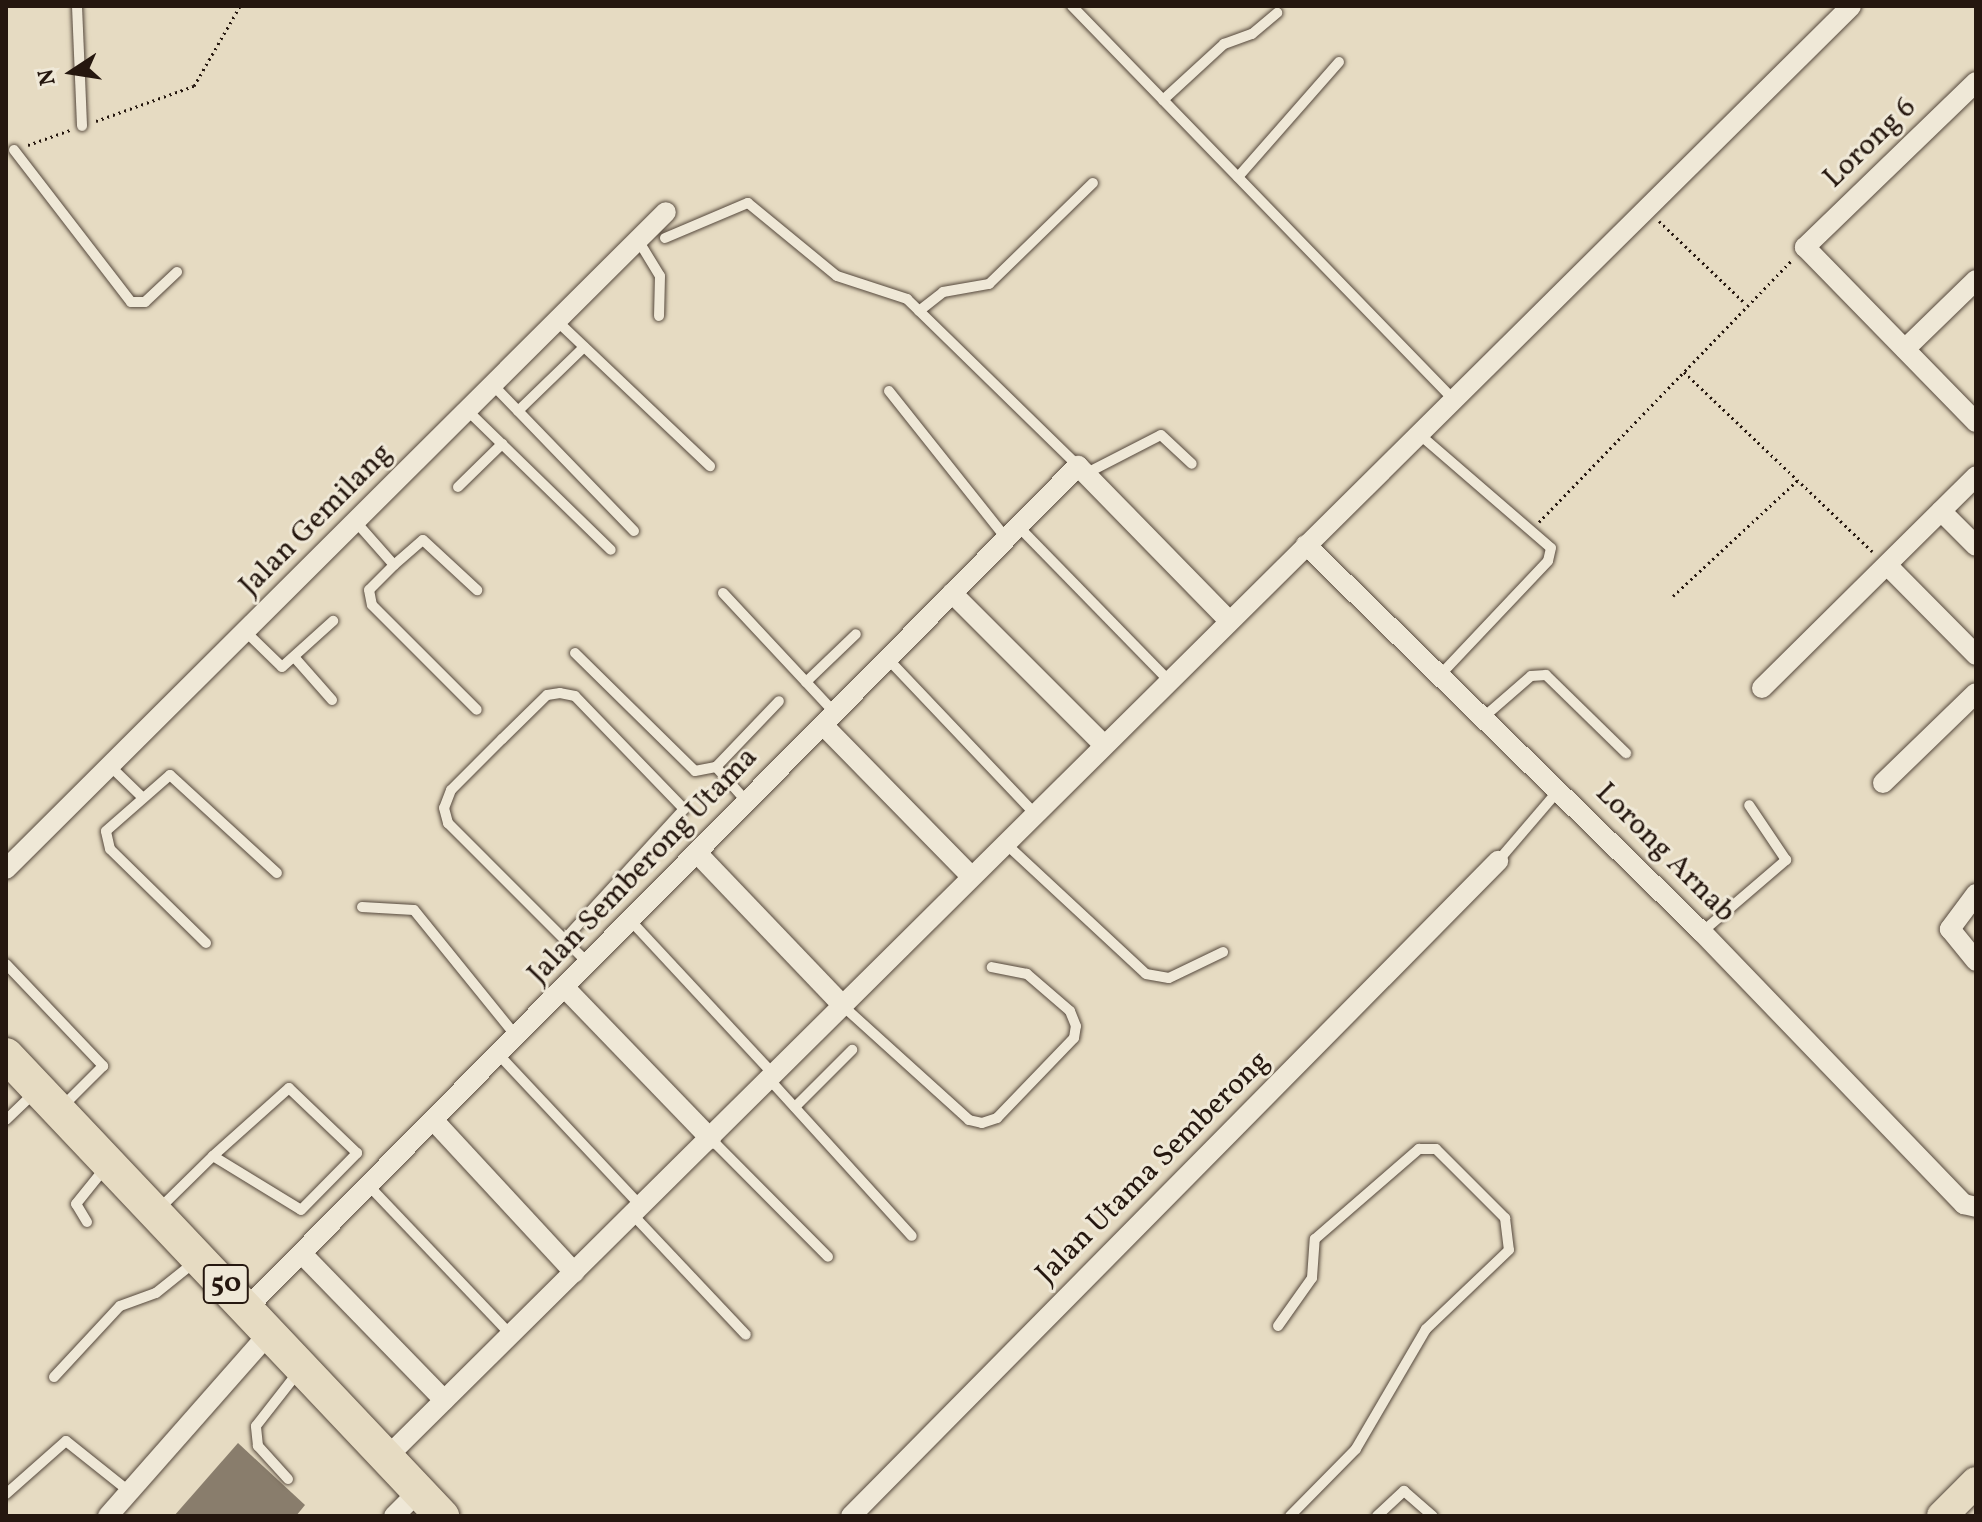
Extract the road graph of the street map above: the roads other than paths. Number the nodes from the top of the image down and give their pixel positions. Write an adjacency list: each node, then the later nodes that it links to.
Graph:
1 (77, 6): 8 (lane)
2 (1072, 6): 7 (lane)
3 (1851, 6): 24 (street)
4 (1277, 13): 7 (lane)
5 (1339, 62): 10 (lane)
6 (1976, 82): 21 (street, Lorong 6)
7 (1163, 100): 10 (lane)
8 (82, 126)
9 (14, 150): 15 (lane)
10 (1238, 177): 24 (lane)
11 (1093, 183): 17 (lane)
12 (666, 212): 14 (street, Jalan Gemilang)
13 (665, 238): 17 (lane)
14 (638, 240): 18 (lane); 19 (street, Jalan Gemilang)
15 (177, 272)
16 (1976, 280): 21 (street)
17 (919, 311): 32 (lane)
18 (659, 316)
19 (557, 321): 20 (lane); 22 (street, Jalan Gemilang)
20 (584, 347): 26 (lane); 31 (lane)
21 (1905, 349): 27 (street)
22 (493, 385): 25 (street, Jalan Gemilang); 26 (lane)
23 (889, 391): 38 (lane)
24 (1452, 398): 28 (street)
25 (468, 411): 29 (lane); 36 (street, Jalan Gemilang)
26 (518, 411): 37 (lane)
27 (1976, 422)
28 (1419, 434): 39 (street); 55 (lane)
29 (502, 444): 34 (lane); 41 (lane)
30 (1192, 464): 32 (lane)
31 (710, 466)
32 (1082, 470): 38 (street, Jalan Semberong Utama); 48 (street)
33 (1976, 476): 35 (street)
34 (458, 487)
35 (1941, 511): 40 (street); 43 (street)
36 (356, 522): 42 (lane); 49 (street, Jalan Gemilang)
37 (634, 531)
38 (1012, 532): 46 (street, Jalan Semberong Utama); 56 (lane)
39 (1306, 545): 48 (street); 55 (street, Lorong Arnab)
40 (1976, 546)
41 (611, 550)
42 (394, 565): 44 (lane); 62 (lane)
43 (1887, 565): 52 (street); 58 (street)
44 (477, 590)
45 (723, 593): 57 (lane)
46 (952, 593): 54 (street, Jalan Semberong Utama); 65 (street)
47 (333, 621): 53 (lane)
48 (1229, 621): 56 (street)
49 (246, 632): 53 (lane); 67 (street, Jalan Gemilang)
50 (856, 634): 57 (lane)
51 (575, 653): 68 (lane)
52 (1976, 655)
53 (295, 658): 60 (lane)
54 (888, 659): 64 (street, Jalan Semberong Utama); 74 (lane)
55 (1442, 673): 63 (street, Lorong Arnab)
56 (1169, 681): 65 (street)
57 (806, 682): 64 (lane)
58 (1762, 688)
59 (1976, 693): 69 (street)
60 (332, 700)
61 (779, 701): 68 (lane)
62 (477, 710)
63 (1485, 716): 66 (lane); 70 (street, Lorong Arnab)
64 (829, 719): 72 (street, Jalan Semberong Utama); 80 (street)
65 (1103, 744): 74 (street)
66 (1626, 753)
67 (109, 765): 71 (lane); 78 (street, Jalan Gemilang)
68 (716, 767): 72 (lane)
69 (1883, 783)
70 (1560, 790): 77 (lane); 84 (street, Lorong Arnab)
71 (142, 797): 79 (lane); 86 (lane)
72 (747, 802): 76 (street, Jalan Semberong Utama)
73 (1749, 805): 84 (lane)
74 (1034, 813): 75 (street)
75 (1005, 843): 80 (street); 87 (lane)
76 (697, 853): 83 (street, Jalan Semberong Utama); 93 (street)
77 (1498, 861): 132 (street, Jalan Utama Semberong)
78 (6, 869)
79 (277, 873)
80 (971, 876): 93 (street)
81 (1976, 894): 88 (street)
82 (362, 907): 94 (lane)
83 (631, 921): 90 (street, Jalan Semberong Utama); 98 (lane)
84 (1702, 932): 107 (street, Lorong Arnab)
85 (565, 939): 85 (lane); 90 (lane)
86 (206, 943)
87 (1223, 952)
88 (1976, 961)
89 (6, 964): 99 (lane)
90 (589, 964): 92 (street, Jalan Semberong Utama)
91 (992, 967): 93 (lane)
92 (565, 988): 94 (street, Jalan Semberong Utama); 103 (street)
93 (843, 1006): 98 (street)
94 (517, 1038): 97 (street, Jalan Semberong Utama)
95 (852, 1050): 100 (lane)
96 (6, 1055): 99 (highway, 50)
97 (500, 1056): 102 (street, Jalan Semberong Utama); 109 (lane)
98 (771, 1077): 100 (lane); 103 (street)
99 (49, 1099): 101 (lane); 105 (highway, 50)
100 (795, 1107): 111 (lane)
101 (6, 1120)
102 (435, 1122): 106 (street, Jalan Semberong Utama); 115 (street)
103 (711, 1139): 109 (street); 114 (lane)
104 (213, 1156): 104 (lane); 108 (lane)
105 (109, 1164): 108 (highway, 50); 110 (lane)
106 (371, 1188): 112 (street, Jalan Semberong Utama); 118 (lane)
107 (1976, 1207)
108 (156, 1212): 113 (highway, 50)
109 (638, 1212): 115 (street); 119 (lane)
110 (87, 1222)
111 (912, 1236)
112 (304, 1256): 116 (street, Jalan Semberong Utama); 122 (street)
113 (201, 1257): 116 (highway, 50); 121 (lane)
114 (828, 1257)
115 (574, 1272): 118 (street)
116 (260, 1319): 120 (highway, 50); 127 (street, Jalan Semberong Utama)
117 (1278, 1326): 133 (lane)
118 (510, 1334): 122 (street)
119 (746, 1335)
120 (303, 1367): 123 (highway, 50); 124 (lane)
121 (54, 1377)
122 (444, 1400): 123 (street)
123 (387, 1457): 126 (highway, 50)
124 (288, 1479)
125 (1976, 1482): 136 (main road)
126 (419, 1491): 130 (street); 131 (highway, 50)
127 (130, 1492): 128 (lane); 129 (street, Jalan Semberong Utama)
128 (6, 1494)
129 (108, 1516)
130 (394, 1516)
131 (442, 1516)
132 (851, 1516)
133 (1290, 1516)
134 (1377, 1516): 135 (lane)
135 (1433, 1516)
136 (1942, 1516)

